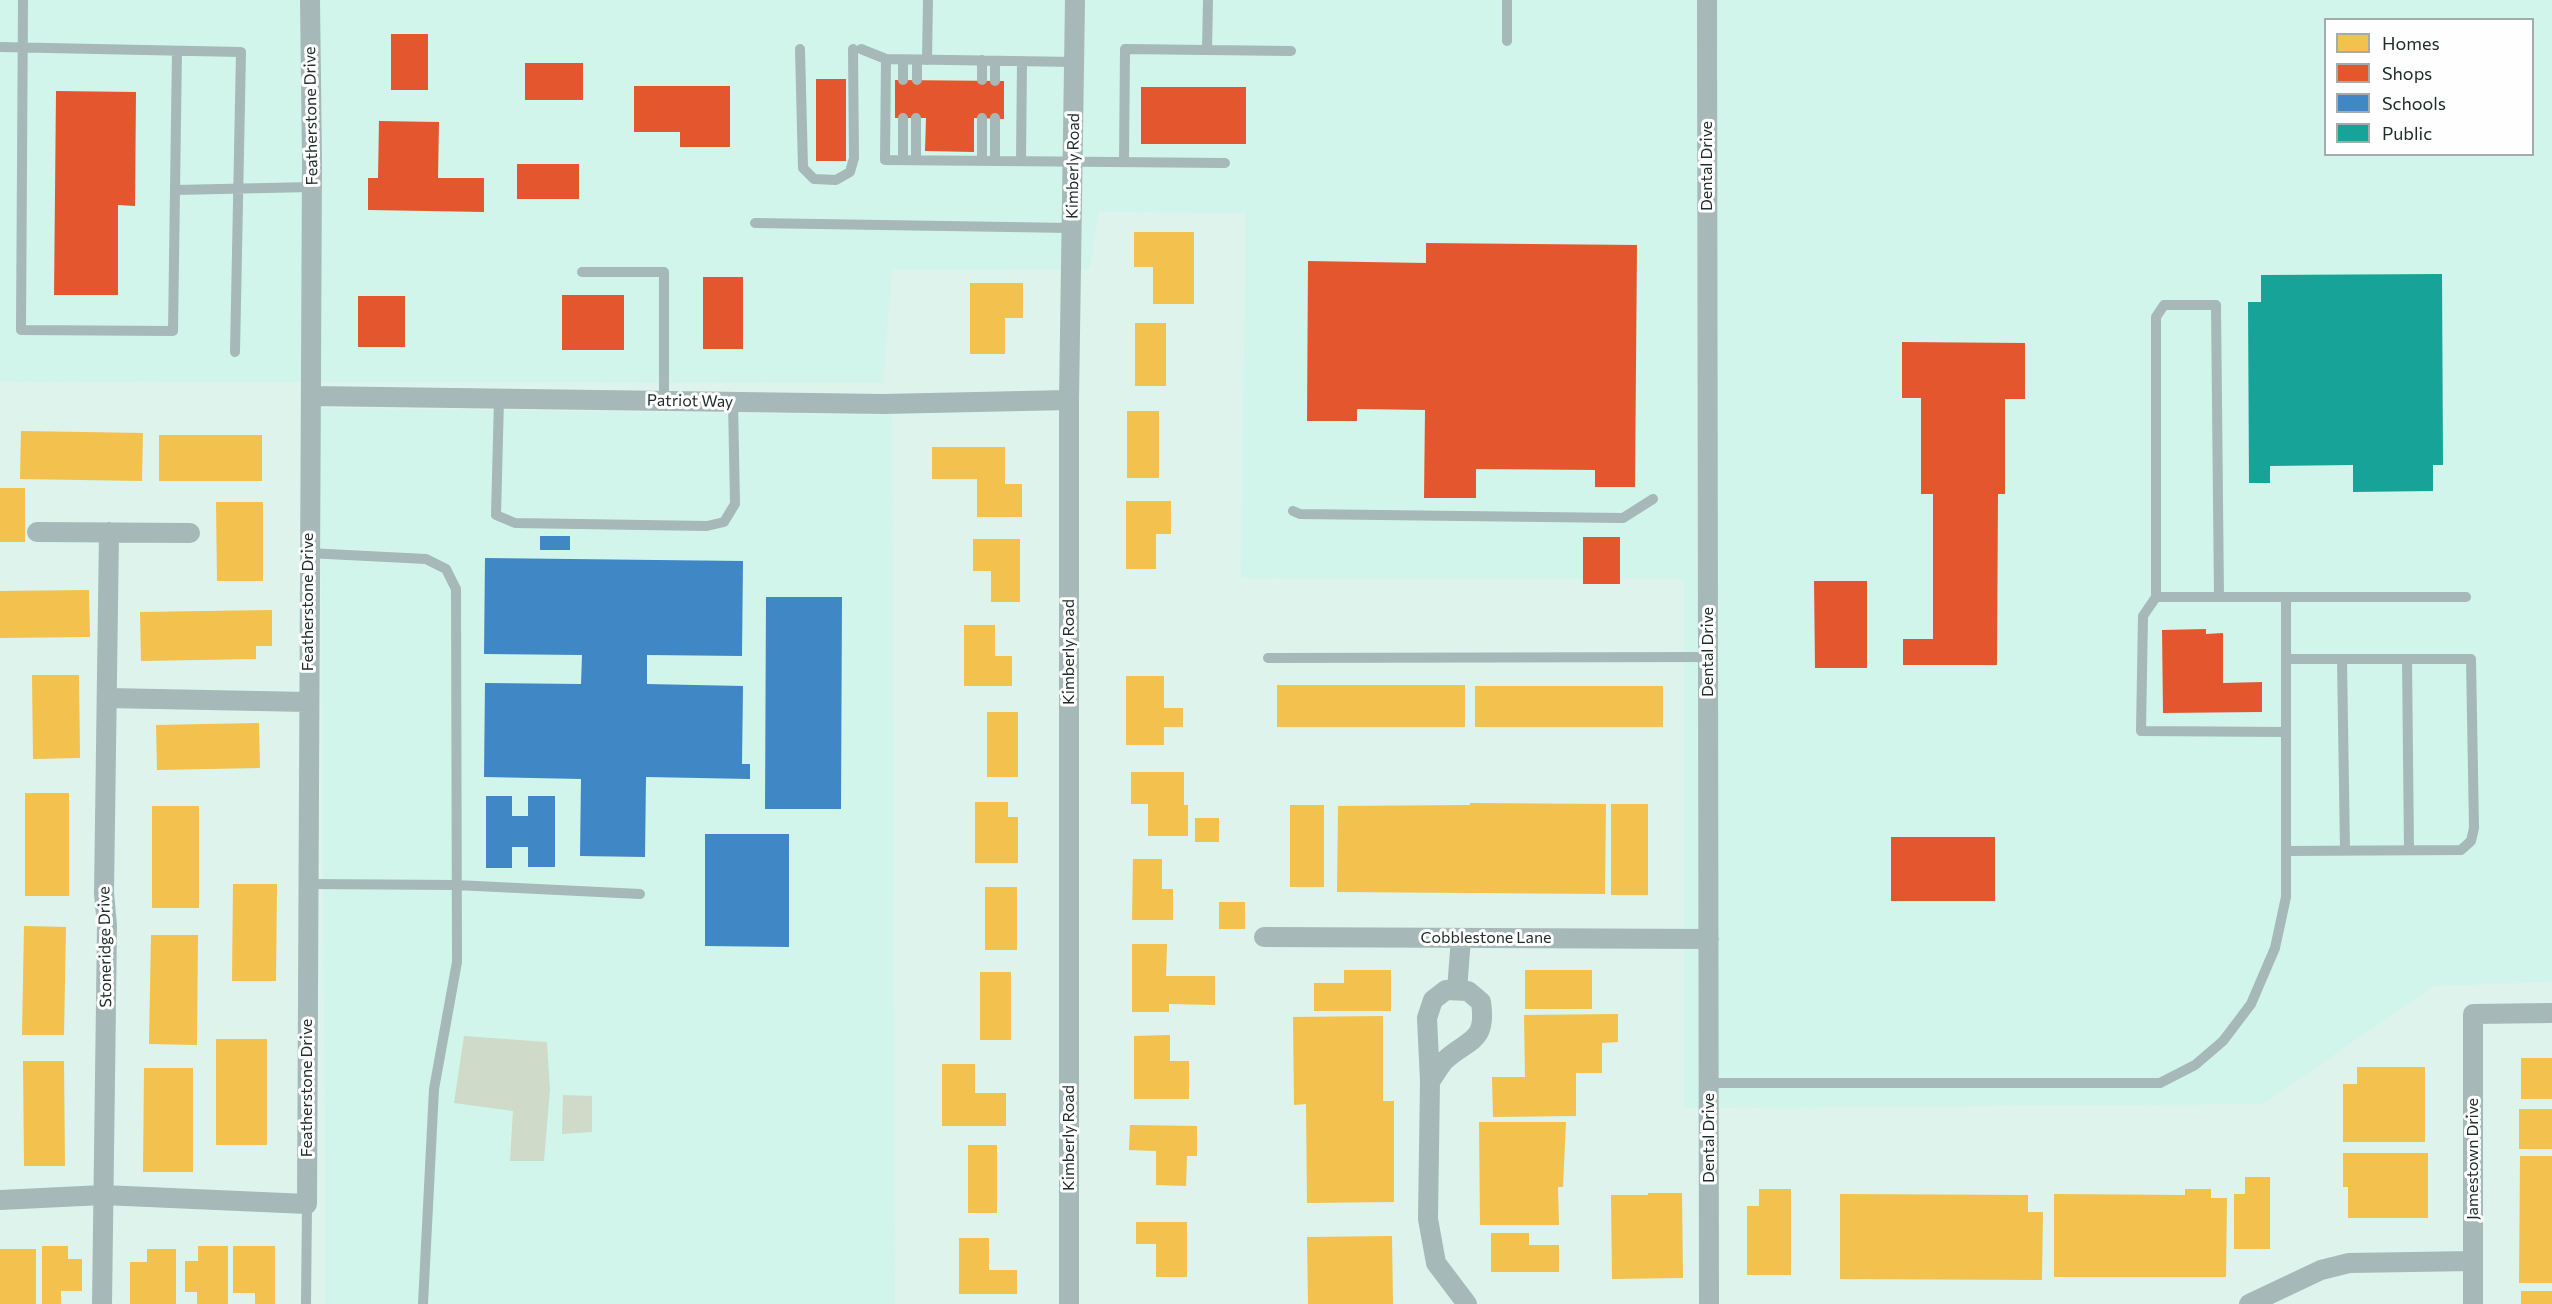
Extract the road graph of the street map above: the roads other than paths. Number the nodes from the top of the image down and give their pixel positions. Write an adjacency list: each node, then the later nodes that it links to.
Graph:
1 (23, 0): 10 (lane)
2 (310, 0): 38 (street, Featherstone Drive)
3 (928, 0): 17 (lane)
4 (1075, 0): 21 (street, Kimberly Road)
5 (1208, 0): 12 (lane)
6 (1507, 0): 8 (lane)
7 (1707, 0): 60 (street, Dental Drive)
8 (1507, 41)
9 (0, 47): 10 (lane)
10 (23, 47): 13 (lane); 40 (lane)
11 (800, 49): 15 (lane)
12 (1207, 50): 14 (lane); 36 (lane)
13 (177, 51): 39 (lane); 40 (lane)
14 (1291, 51)
15 (886, 59): 16 (lane); 30 (lane)
16 (903, 60): 17 (lane); 22 (lane)
17 (922, 60): 18 (lane); 23 (lane)
18 (982, 60): 19 (lane); 24 (lane)
19 (995, 61): 20 (lane); 25 (lane)
20 (1022, 61): 21 (lane); 34 (lane)
21 (1075, 62): 35 (street, Kimberly Road)
22 (903, 80)
23 (917, 80)
24 (982, 80)
25 (995, 81)
26 (903, 118): 30 (lane)
27 (916, 118): 31 (lane)
28 (982, 118): 32 (lane)
29 (995, 118): 33 (lane)
30 (903, 160): 31 (lane)
31 (916, 160): 32 (lane)
32 (982, 160): 33 (lane)
33 (995, 160): 34 (lane)
34 (1021, 161): 35 (lane)
35 (1073, 161): 36 (lane); 42 (street, Kimberly Road)
36 (1124, 162): 37 (lane)
37 (1225, 163)
38 (312, 187): 39 (lane); 45 (street, Featherstone Drive)
39 (238, 189): 40 (lane); 44 (lane)
40 (175, 190)
41 (755, 224): 42 (lane)
42 (1072, 228): 47 (street, Kimberly Road)
43 (582, 272): 48 (lane)
44 (235, 352)
45 (311, 396): 46 (street, Patriot Way); 55 (street, Featherstone Drive)
46 (499, 399): 48 (street, Patriot Way); 49 (lane)
47 (1069, 400): 49 (street, Patriot Way); 88 (street, Kimberly Road)
48 (664, 401): 49 (street, Patriot Way)
49 (733, 402)
50 (1653, 499): 51 (lane)
51 (1293, 511)
52 (37, 532): 53 (street)
53 (109, 532): 54 (street); 65 (street, Stoneridge Drive)
54 (190, 533)
55 (308, 553): 66 (street, Featherstone Drive); 72 (lane)
56 (2156, 597): 57 (lane); 57 (lane); 67 (lane)
57 (2219, 597): 58 (lane)
58 (2286, 597): 59 (lane); 62 (lane)
59 (2466, 597)
60 (1708, 657): 61 (lane); 76 (street, Dental Drive)
61 (1268, 658)
62 (2286, 659): 63 (lane); 67 (lane)
63 (2342, 659): 64 (lane); 68 (lane)
64 (2407, 659): 69 (lane); 69 (lane)
65 (107, 698): 66 (street); 81 (street, Stoneridge Drive)
66 (308, 702): 71 (street, Featherstone Drive)
67 (2286, 732): 70 (lane)
68 (2345, 850): 69 (lane); 70 (lane)
69 (2409, 850)
70 (2286, 851): 80 (lane)
71 (308, 884): 72 (lane); 83 (street, Featherstone Drive)
72 (456, 885): 73 (lane); 87 (lane)
73 (640, 894)
74 (1264, 937): 75 (street, Cobblestone Lane)
75 (1461, 938): 76 (street, Cobblestone Lane); 77 (street)
76 (1709, 939): 80 (street, Dental Drive)
77 (1456, 990): 79 (street); 79 (street)
78 (2552, 1013): 84 (street, Jamestown Drive)
79 (1430, 1081): 89 (street)
80 (1709, 1083): 90 (street, Dental Drive)
81 (103, 1195): 82 (street); 83 (street); 85 (street, Stoneridge Drive)
82 (0, 1200)
83 (307, 1204): 86 (lane)
84 (2473, 1261): 91 (street); 92 (street, Jamestown Drive)
85 (102, 1304)
86 (306, 1304)
87 (423, 1304)
88 (1069, 1304)
89 (1467, 1304)
90 (1709, 1304)
91 (2249, 1304)
92 (2474, 1304)

